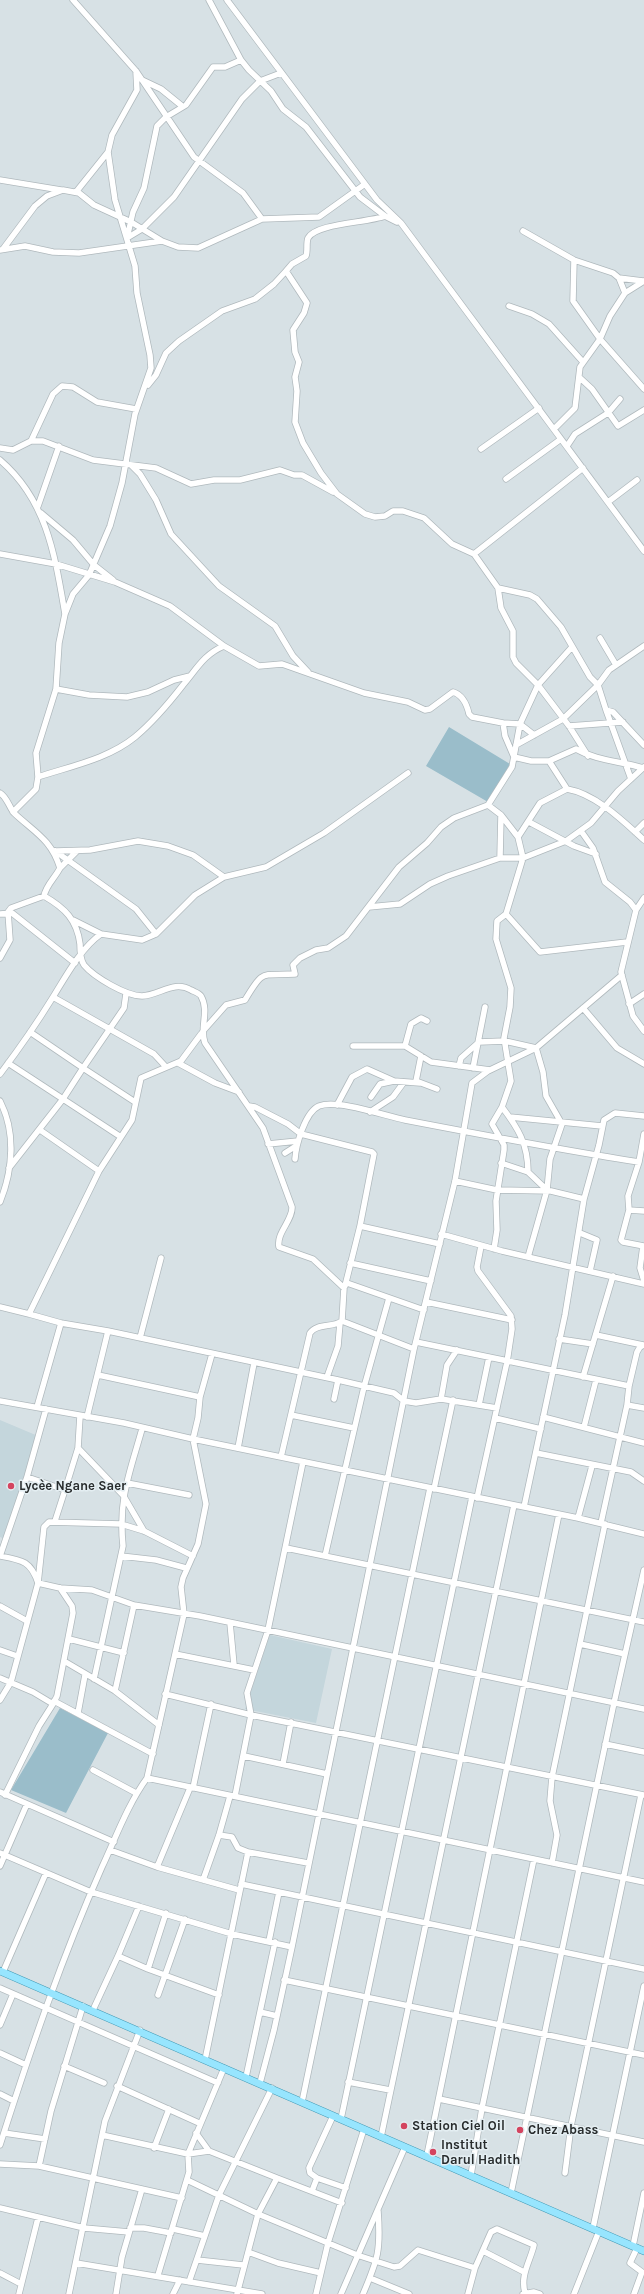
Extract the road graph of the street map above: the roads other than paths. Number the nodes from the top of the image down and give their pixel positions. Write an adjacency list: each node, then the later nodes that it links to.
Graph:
1 (73, 0): 5 (street)
2 (209, 0): 4 (street)
3 (226, 0): 6 (street)
4 (241, 60): 8 (street); 9 (street)
5 (136, 71): 7 (street); 11 (street)
6 (281, 73): 8 (street); 14 (street)
7 (142, 80): 9 (street); 10 (street)
8 (260, 81): 12 (street); 16 (street)
9 (182, 106): 10 (street)
10 (166, 117): 12 (street); 21 (street)
11 (108, 152): 17 (street); 19 (street)
12 (198, 161): 20 (street); 23 (street)
13 (0, 180): 15 (street)
14 (365, 184): 16 (street); 22 (street)
15 (63, 190): 17 (street); 28 (street)
16 (354, 191): 18 (street); 20 (street)
17 (76, 192): 19 (street)
18 (384, 216): 22 (street); 30 (street)
19 (119, 217): 21 (street); 25 (street)
20 (262, 218): 26 (street)
21 (131, 222): 23 (street); 25 (street)
22 (401, 223): 41 (street)
23 (142, 229): 25 (street); 26 (street)
24 (523, 231): 29 (street)
25 (127, 238): 27 (street)
26 (162, 241): 27 (street)
27 (129, 245): 28 (street); 38 (street)
28 (1, 250)
29 (574, 260): 31 (street); 35 (street)
30 (286, 271): 38 (street); 58 (street)
31 (619, 278): 32 (street); 33 (street)
32 (644, 281): 33 (street)
33 (625, 293): 35 (street)
34 (509, 306): 36 (street)
35 (600, 339): 36 (street); 39 (street)
36 (583, 362): 37 (street)
37 (579, 377): 44 (street); 45 (street)
38 (145, 388): 42 (street)
39 (644, 390)
40 (620, 399): 44 (street)
41 (539, 408): 45 (street); 51 (street)
42 (136, 409): 47 (street); 53 (street)
43 (644, 410): 44 (street)
44 (608, 413): 49 (street)
45 (554, 429): 46 (street)
46 (561, 439): 49 (street); 56 (street)
47 (31, 441): 48 (street); 50 (street)
48 (59, 446): 53 (street); 60 (street)
49 (567, 446): 55 (street)
50 (0, 448)
51 (481, 449)
52 (0, 460): 60 (street)
53 (124, 465): 54 (street); 65 (street)
54 (131, 466): 58 (street); 75 (street)
55 (583, 468): 59 (street); 63 (street)
56 (506, 479)
57 (637, 480): 59 (street)
58 (337, 494): 63 (street)
59 (608, 502): 61 (street)
60 (39, 509): 64 (street); 65 (street)
61 (643, 547)
62 (0, 554): 64 (street)
63 (474, 554): 68 (street)
64 (56, 564): 66 (street); 69 (street)
65 (94, 565): 66 (street); 67 (street)
66 (89, 575): 67 (street); 69 (street)
67 (115, 582): 71 (street)
68 (498, 588): 73 (street); 77 (street)
69 (65, 614): 79 (street)
70 (600, 638): 74 (street)
71 (224, 646): 75 (street); 76 (street)
72 (644, 646): 74 (street)
73 (572, 648): 77 (street); 78 (street)
74 (616, 665): 78 (street)
75 (310, 673): 82 (street)
76 (190, 676): 79 (street); 96 (street)
77 (538, 685): 81 (street); 84 (street)
78 (598, 685): 80 (street); 81 (street)
79 (56, 689): 96 (street)
80 (606, 710): 83 (street); 85 (street)
81 (563, 720): 86 (street); 87 (street)
82 (503, 722): 84 (street); 91 (street)
83 (622, 722): 85 (street); 89 (street)
84 (520, 724): 87 (street); 88 (street)
85 (612, 724): 86 (street); 93 (street)
86 (569, 726): 90 (street)
87 (534, 735): 88 (street)
88 (516, 745): 91 (street)
89 (644, 746)
90 (588, 756): 92 (street); 93 (street)
91 (514, 757): 92 (street); 100 (street)
92 (549, 761): 98 (street)
93 (627, 763): 94 (street); 97 (street)
94 (643, 767): 97 (street)
95 (408, 773): 118 (street)
96 (38, 778): 102 (street)
97 (631, 779): 101 (street)
98 (567, 789): 101 (street); 104 (street)
99 (1, 795): 102 (street)
100 (488, 805): 103 (street); 121 (street)
101 (604, 807): 106 (street); 107 (street)
102 (13, 812): 111 (street)
103 (501, 815): 108 (street); 114 (street)
104 (529, 822): 108 (street); 110 (street)
105 (644, 823): 107 (street)
106 (581, 831): 110 (street); 113 (street)
107 (635, 832): 109 (street)
108 (518, 837): 115 (street)
109 (644, 840)
110 (566, 841): 113 (street); 115 (street)
111 (53, 849): 112 (street); 116 (street); 117 (street)
112 (78, 851): 116 (street); 118 (street)
113 (596, 854): 122 (street)
114 (500, 858): 115 (street); 121 (street)
115 (523, 858): 124 (street)
116 (69, 860): 117 (street); 127 (street)
117 (60, 868): 119 (street)
118 (224, 877): 127 (street)
119 (44, 896): 123 (street); 125 (street)
120 (644, 898): 122 (street)
121 (369, 907): 143 (street)
122 (636, 910): 128 (street)
123 (2, 913): 130 (street); 131 (street)
124 (506, 914): 128 (street); 144 (street)
125 (73, 920): 126 (street); 129 (street)
126 (101, 934): 127 (street); 129 (street)
127 (156, 934)
128 (627, 942): 132 (street)
129 (81, 956): 131 (street); 133 (street)
130 (0, 958)
131 (75, 963): 135 (street)
132 (622, 975): 136 (street); 138 (street)
133 (126, 994): 140 (street); 143 (street)
134 (644, 994): 136 (street)
135 (53, 997): 140 (street); 142 (street)
136 (629, 1004): 141 (street)
137 (485, 1007): 145 (street)
138 (583, 1008): 148 (street); 153 (street)
139 (427, 1021): 147 (street)
140 (109, 1028): 155 (street); 156 (street)
141 (644, 1031)
142 (30, 1032): 151 (street); 156 (street)
143 (202, 1032): 152 (street); 164 (street)
144 (505, 1041): 145 (street); 148 (street); 150 (street)
145 (478, 1043): 154 (street); 157 (street)
146 (353, 1046): 147 (street)
147 (405, 1046): 149 (street)
148 (536, 1048): 150 (street); 175 (street)
149 (421, 1056): 154 (street); 162 (street)
150 (509, 1062): 158 (street); 171 (street)
151 (8, 1063): 159 (street); 166 (street)
152 (178, 1063): 155 (street); 164 (street)
153 (644, 1064)
154 (459, 1066): 157 (street)
155 (166, 1067): 168 (street)
156 (83, 1068): 166 (street); 168 (street)
157 (473, 1068): 158 (street)
158 (490, 1070): 178 (street)
159 (0, 1074)
160 (394, 1081): 161 (street); 165 (street); 169 (street)
161 (404, 1082): 162 (street); 172 (street)
162 (420, 1083): 163 (street)
163 (438, 1089)
164 (239, 1092): 170 (street)
165 (371, 1097)
166 (63, 1099): 177 (street); 181 (street)
167 (0, 1101): 192 (street)
168 (135, 1102): 181 (street)
169 (337, 1105): 172 (street); 179 (street)
170 (249, 1106): 179 (street); 185 (street)
171 (502, 1107): 174 (street); 182 (street)
172 (370, 1112): 178 (street)
173 (644, 1116): 176 (street)
174 (510, 1117): 175 (street); 183 (street)
175 (562, 1124): 176 (street); 186 (street)
176 (602, 1126): 188 (street)
177 (40, 1130): 192 (street); 193 (street)
178 (462, 1130): 182 (street); 195 (street)
179 (301, 1134): 184 (street); 202 (street)
180 (644, 1134): 190 (street)
181 (121, 1136): 193 (street)
182 (498, 1137): 183 (street); 191 (street)
183 (524, 1141): 186 (street); 194 (street)
184 (297, 1143): 185 (street); 187 (street); 189 (street)
185 (268, 1144): 218 (street)
186 (555, 1147): 188 (street); 197 (street)
187 (285, 1153)
188 (595, 1155): 190 (street); 198 (street)
189 (295, 1159)
190 (639, 1162): 200 (street)
191 (501, 1163): 194 (street); 196 (street)
192 (9, 1168): 199 (street)
193 (99, 1171): 223 (street)
194 (528, 1172): 197 (street)
195 (455, 1181): 196 (street); 204 (street)
196 (497, 1190): 197 (street); 208 (street)
197 (547, 1190): 198 (street); 209 (street)
198 (584, 1199): 203 (street)
199 (0, 1202)
200 (629, 1210): 201 (street); 207 (street)
201 (644, 1211)
202 (360, 1226): 205 (street); 211 (street)
203 (580, 1233): 212 (street); 213 (street)
204 (441, 1234): 205 (street); 206 (street)
205 (440, 1244): 215 (street)
206 (481, 1246): 208 (street); 224 (street)
207 (644, 1246): 216 (street)
208 (494, 1249): 209 (street)
209 (528, 1257): 212 (street)
210 (160, 1258): 230 (street)
211 (350, 1262): 215 (street); 218 (street)
212 (573, 1267): 213 (street); 231 (street)
213 (590, 1271): 214 (street)
214 (613, 1276): 217 (street); 229 (street)
215 (431, 1281): 220 (street)
216 (644, 1281)
217 (644, 1284)
218 (345, 1286): 219 (street); 225 (street)
219 (389, 1298): 222 (street); 228 (street)
220 (426, 1302): 222 (street); 224 (street)
221 (0, 1306): 223 (street)
222 (424, 1310): 232 (street)
223 (29, 1314): 226 (street)
224 (512, 1320): 239 (street)
225 (341, 1322): 228 (street); 242 (street); 244 (street)
226 (61, 1323): 227 (street); 258 (street)
227 (108, 1331): 230 (street); 243 (street)
228 (378, 1335): 235 (street); 249 (street)
229 (596, 1335): 233 (street); 234 (street)
230 (140, 1338): 237 (street)
231 (559, 1339): 233 (street); 241 (street)
232 (416, 1342): 235 (street); 236 (street)
233 (593, 1344): 245 (street)
234 (644, 1345): 248 (street)
235 (414, 1349): 255 (street)
236 (457, 1350): 238 (street); 252 (street)
237 (212, 1354): 240 (street); 250 (street)
238 (489, 1357): 239 (street); 256 (street)
239 (507, 1362): 241 (street); 259 (street)
240 (254, 1363): 242 (street); 275 (street)
241 (552, 1371): 245 (street); 265 (street)
242 (301, 1372): 244 (street); 262 (street)
243 (98, 1375): 250 (street); 264 (street)
244 (327, 1377): 246 (street)
245 (583, 1377): 247 (street)
246 (338, 1380): 249 (street); 251 (street)
247 (596, 1380): 248 (street); 267 (street)
248 (629, 1386): 257 (street)
249 (364, 1387): 255 (street); 268 (street)
250 (200, 1397): 272 (street)
251 (334, 1399)
252 (441, 1399): 253 (street); 255 (street)
253 (453, 1400): 256 (street); 286 (street)
254 (0, 1401): 258 (street)
255 (404, 1401): 283 (street)
256 (479, 1405): 259 (street)
257 (627, 1405): 260 (street); 271 (street)
258 (37, 1407): 261 (street)
259 (497, 1408): 266 (street)
260 (644, 1408)
261 (46, 1409): 263 (street); 282 (street)
262 (291, 1415): 268 (street); 277 (street)
263 (80, 1416): 264 (street); 274 (street)
264 (87, 1417): 269 (street)
265 (543, 1417): 267 (street); 270 (street)
266 (495, 1418): 270 (street); 290 (street)
267 (584, 1427): 271 (street)
268 (354, 1428): 281 (street)
269 (142, 1429): 272 (street); 285 (street)
270 (541, 1429): 276 (street)
271 (620, 1438): 273 (street); 280 (street)
272 (193, 1439): 275 (street); 304 (street)
273 (644, 1443)
274 (78, 1448): 287 (street); 288 (street)
275 (238, 1448): 277 (street)
276 (536, 1453): 279 (street); 292 (street)
277 (281, 1457): 278 (street)
278 (303, 1462): 281 (street); 301 (street)
279 (592, 1466): 280 (street); 294 (street)
280 (612, 1469): 284 (street); 296 (street)
281 (344, 1470): 283 (street); 305 (street)
282 (27, 1477): 287 (street); 300 (street)
283 (388, 1479): 286 (street); 306 (street)
284 (644, 1481)
285 (126, 1483): 288 (street); 289 (street)
286 (432, 1488): 290 (street); 309 (street)
287 (65, 1490): 295 (street)
288 (123, 1495): 297 (street); 298 (street)
289 (190, 1495)
290 (475, 1497): 291 (street); 310 (street)
291 (514, 1505): 292 (street); 313 (street)
292 (524, 1508): 293 (street)
293 (559, 1514): 294 (street); 315 (street)
294 (578, 1518): 296 (street)
295 (55, 1521): 297 (street); 311 (street)
296 (603, 1523): 299 (street); 318 (street)
297 (121, 1524): 298 (street); 303 (street)
298 (144, 1531): 304 (street)
299 (644, 1534)
300 (2, 1544): 302 (street)
301 (286, 1548): 305 (street); 324 (street)
302 (0, 1556): 311 (street)
303 (121, 1556): 307 (street); 314 (street)
304 (193, 1556): 307 (street)
305 (325, 1556): 306 (street)
306 (370, 1565): 309 (street); 328 (street)
307 (186, 1568): 319 (street)
308 (644, 1570): 320 (street)
309 (412, 1573): 310 (street); 334 (street)
310 (454, 1582): 313 (street); 337 (street)
311 (38, 1584): 312 (street); 321 (street)
312 (60, 1588): 314 (street); 325 (street)
313 (496, 1591): 315 (street); 340 (street)
314 (113, 1598): 316 (street); 327 (street)
315 (541, 1600): 318 (street); 344 (street)
316 (134, 1605): 319 (street); 330 (street)
317 (0, 1606): 321 (street)
318 (587, 1610): 320 (street); 326 (street)
319 (184, 1614): 323 (street); 331 (street)
320 (633, 1620): 322 (street); 332 (street)
321 (27, 1621): 333 (street)
322 (644, 1622)
323 (230, 1623): 324 (street); 336 (street)
324 (268, 1630): 328 (street); 338 (street)
325 (69, 1640): 327 (street); 335 (street)
326 (580, 1644): 332 (street); 346 (street)
327 (99, 1648): 330 (street); 342 (street)
328 (353, 1648): 334 (street); 357 (street)
329 (0, 1650): 333 (street)
330 (124, 1653): 345 (street)
331 (175, 1654): 336 (street); 347 (street)
332 (625, 1654): 350 (street)
333 (17, 1656): 343 (street)
334 (395, 1657): 337 (street); 358 (street)
335 (64, 1661): 339 (street); 349 (street)
336 (234, 1665): 338 (street)
337 (437, 1666): 340 (street); 360 (street)
338 (254, 1670): 354 (street)
339 (85, 1674): 342 (street); 353 (street)
340 (478, 1674): 344 (street); 364 (street)
341 (0, 1678): 343 (street)
342 (94, 1679): 345 (street)
343 (11, 1682): 348 (street); 349 (street)
344 (524, 1684): 346 (street); 366 (street)
345 (115, 1691): 356 (street)
346 (569, 1693): 350 (street); 369 (street)
347 (165, 1694): 351 (street); 356 (street)
348 (0, 1700)
349 (54, 1703): 353 (street); 374 (street)
350 (614, 1703): 352 (street); 359 (street)
351 (211, 1704): 354 (street); 372 (street)
352 (644, 1709)
353 (78, 1714): 362 (street)
354 (251, 1715): 355 (street); 363 (street)
355 (291, 1722): 357 (street); 365 (street)
356 (159, 1725): 362 (street)
357 (336, 1731): 358 (street); 368 (street)
358 (378, 1740): 360 (street); 379 (street)
359 (605, 1744): 361 (street); 371 (street)
360 (419, 1748): 364 (street); 380 (street)
361 (644, 1752)
362 (153, 1754): 370 (street)
363 (244, 1756): 365 (street); 376 (street)
364 (461, 1757): 366 (street); 382 (street)
365 (283, 1764): 368 (street)
366 (507, 1767): 369 (street); 385 (street)
367 (93, 1770): 373 (street)
368 (327, 1774): 378 (street)
369 (552, 1777): 371 (street); 389 (street)
370 (148, 1778): 372 (street); 373 (street)
371 (597, 1785): 375 (street); 393 (street)
372 (192, 1788): 376 (street); 392 (street)
373 (136, 1793): 383 (street)
374 (2, 1794): 377 (street)
375 (643, 1795): 395 (street)
376 (233, 1796): 378 (street); 381 (street)
377 (27, 1804): 383 (street); 387 (street)
378 (319, 1814): 379 (street); 390 (street)
379 (360, 1823): 380 (street); 403 (street)
380 (402, 1831): 382 (street); 405 (street)
381 (219, 1835): 386 (street); 396 (street)
382 (443, 1840): 385 (street); 407 (street)
383 (114, 1842): 384 (street)
384 (110, 1850): 392 (street); 399 (street)
385 (490, 1850): 388 (street); 408 (street)
386 (248, 1852): 390 (street); 398 (street)
387 (2, 1854): 391 (street); 394 (street)
388 (534, 1859): 389 (street); 411 (street)
389 (552, 1863): 393 (street)
390 (308, 1864): 401 (street)
391 (0, 1866)
392 (157, 1867): 396 (street)
393 (580, 1868): 395 (street); 413 (street)
394 (46, 1874): 399 (street); 418 (street)
395 (624, 1878): 397 (street); 415 (street)
396 (203, 1880): 398 (street)
397 (644, 1882)
398 (240, 1887): 400 (street); 409 (street)
399 (91, 1892): 402 (street); 424 (street)
400 (279, 1892): 401 (street); 410 (street)
401 (302, 1897): 403 (street); 412 (street)
402 (139, 1906): 404 (street); 414 (street)
403 (343, 1906): 405 (street); 423 (street)
404 (166, 1913): 406 (street); 416 (street)
405 (384, 1914): 407 (street); 428 (street)
406 (185, 1919): 409 (street); 419 (street)
407 (426, 1923): 408 (street); 430 (street)
408 (472, 1933): 411 (street); 435 (street)
409 (232, 1934): 410 (street); 427 (street)
410 (272, 1942): 412 (street); 433 (street)
411 (517, 1942): 413 (street); 438 (street)
412 (292, 1947): 420 (street)
413 (562, 1952): 415 (street); 440 (street)
414 (118, 1956): 416 (street); 432 (street)
415 (606, 1961): 417 (street); 441 (street)
416 (148, 1969): 419 (street)
417 (644, 1969)
418 (2, 1972): 424 (main road)
419 (165, 1976): 426 (street); 427 (street)
420 (284, 1980): 423 (street); 434 (street)
421 (644, 1986): 444 (street)
422 (0, 1988): 425 (street)
423 (325, 1988): 428 (street); 461 (street)
424 (50, 1993): 429 (main road); 431 (street)
425 (14, 1994): 431 (street); 437 (street)
426 (158, 1995)
427 (219, 1995): 446 (street)
428 (367, 1997): 430 (street); 451 (street)
429 (83, 2006): 432 (main road); 436 (street)
430 (408, 2006): 435 (street); 457 (street)
431 (46, 2008): 436 (street); 447 (street)
432 (93, 2010): 439 (main road)
433 (260, 2012): 434 (street); 450 (street)
434 (277, 2016): 454 (street)
435 (456, 2016): 438 (street); 459 (street)
436 (78, 2021): 442 (street); 448 (street)
437 (0, 2025)
438 (499, 2025): 440 (street); 462 (street)
439 (140, 2030): 442 (street); 446 (main road)
440 (545, 2034): 441 (street); 465 (street)
441 (589, 2044): 444 (street); 468 (street)
442 (134, 2046): 453 (street); 455 (street)
443 (0, 2052): 447 (street)
444 (630, 2052): 445 (street); 473 (street)
445 (644, 2055)
446 (205, 2060): 449 (main road)
447 (26, 2065): 460 (street)
448 (64, 2066): 452 (street); 475 (street)
449 (224, 2068): 450 (main road); 453 (street)
450 (246, 2077): 454 (main road)
451 (348, 2082): 457 (street); 466 (street)
452 (104, 2083)
453 (218, 2083): 467 (street)
454 (260, 2083): 456 (main road)
455 (117, 2086): 463 (street); 472 (street)
456 (272, 2088): 461 (main road); 483 (street)
457 (390, 2090): 474 (street)
458 (0, 2094): 460 (street)
459 (439, 2099): 462 (street); 482 (street)
460 (14, 2101): 470 (street)
461 (302, 2102): 464 (main road)
462 (482, 2108): 465 (street); 487 (street)
463 (169, 2110): 467 (street); 479 (street)
464 (333, 2116): 466 (main road); 490 (street)
465 (527, 2117): 468 (street); 495 (street)
466 (341, 2119): 469 (main road)
467 (200, 2123): 471 (street)
468 (571, 2126): 473 (street); 486 (street)
469 (364, 2129): 474 (main road); 492 (street)
470 (4, 2133): 475 (street); 477 (street)
471 (196, 2133): 480 (street); 481 (street)
472 (102, 2135): 479 (street); 488 (street)
473 (612, 2135): 476 (street); 506 (street)
474 (381, 2137): 478 (main road)
475 (45, 2139): 485 (street)
476 (644, 2142)
477 (0, 2145)
478 (405, 2146): 482 (main road); 501 (street)
479 (154, 2148): 481 (street)
480 (209, 2151): 481 (street); 483 (street)
481 (188, 2154): 491 (street)
482 (427, 2155): 487 (main road)
483 (236, 2162): 489 (street); 497 (street)
484 (0, 2164): 485 (street)
485 (39, 2166): 488 (street)
486 (565, 2173)
487 (471, 2175): 495 (main road)
488 (94, 2178): 493 (street); 504 (street)
489 (277, 2178): 494 (street); 502 (street)
490 (318, 2178): 492 (street); 494 (street)
491 (187, 2180): 497 (street); 498 (street)
492 (346, 2188): 499 (street)
493 (142, 2189): 498 (street); 505 (street)
494 (312, 2191): 499 (street)
495 (511, 2193): 506 (main road)
496 (644, 2193): 510 (street)
497 (219, 2195): 502 (street); 508 (street)
498 (182, 2198): 507 (street)
499 (342, 2203): 509 (street)
500 (0, 2208): 503 (street)
501 (378, 2209): 514 (street); 517 (street)
502 (258, 2214): 509 (street); 513 (street)
503 (38, 2218): 504 (street); 528 (street)
504 (84, 2228): 505 (street); 516 (street)
505 (129, 2230): 507 (street); 520 (street)
506 (596, 2230): 510 (main road); 543 (street)
507 (172, 2231): 508 (street); 524 (street)
508 (206, 2236): 515 (street)
509 (328, 2243): 514 (street); 523 (street)
510 (635, 2247): 512 (main road); 544 (street)
511 (483, 2251): 519 (street); 521 (street); 521 (street)
512 (644, 2251)
513 (248, 2252): 518 (street); 523 (street)
514 (357, 2255): 517 (street); 537 (street)
515 (197, 2260): 518 (street); 527 (street)
516 (76, 2263): 520 (street); 532 (street)
517 (376, 2263): 519 (street); 525 (street)
518 (243, 2265): 530 (street)
519 (475, 2268): 540 (street)
520 (121, 2271): 524 (street); 533 (street)
521 (524, 2272): 541 (street)
522 (0, 2273): 528 (street)
523 (321, 2273): 536 (street)
524 (158, 2275): 526 (street)
525 (370, 2278): 538 (street); 539 (street)
526 (180, 2280): 527 (street); 534 (street)
527 (189, 2282): 529 (street)
528 (21, 2284): 531 (street)
529 (220, 2291): 530 (street)
530 (237, 2292): 535 (street)
531 (19, 2294)
532 (69, 2294)
533 (116, 2294)
534 (172, 2294)
535 (262, 2294)
536 (316, 2294)
537 (341, 2294)
538 (363, 2294)
539 (408, 2294)
540 (468, 2294)
541 (524, 2294): 542 (street)
542 (540, 2294)
543 (574, 2294)
544 (634, 2294)

